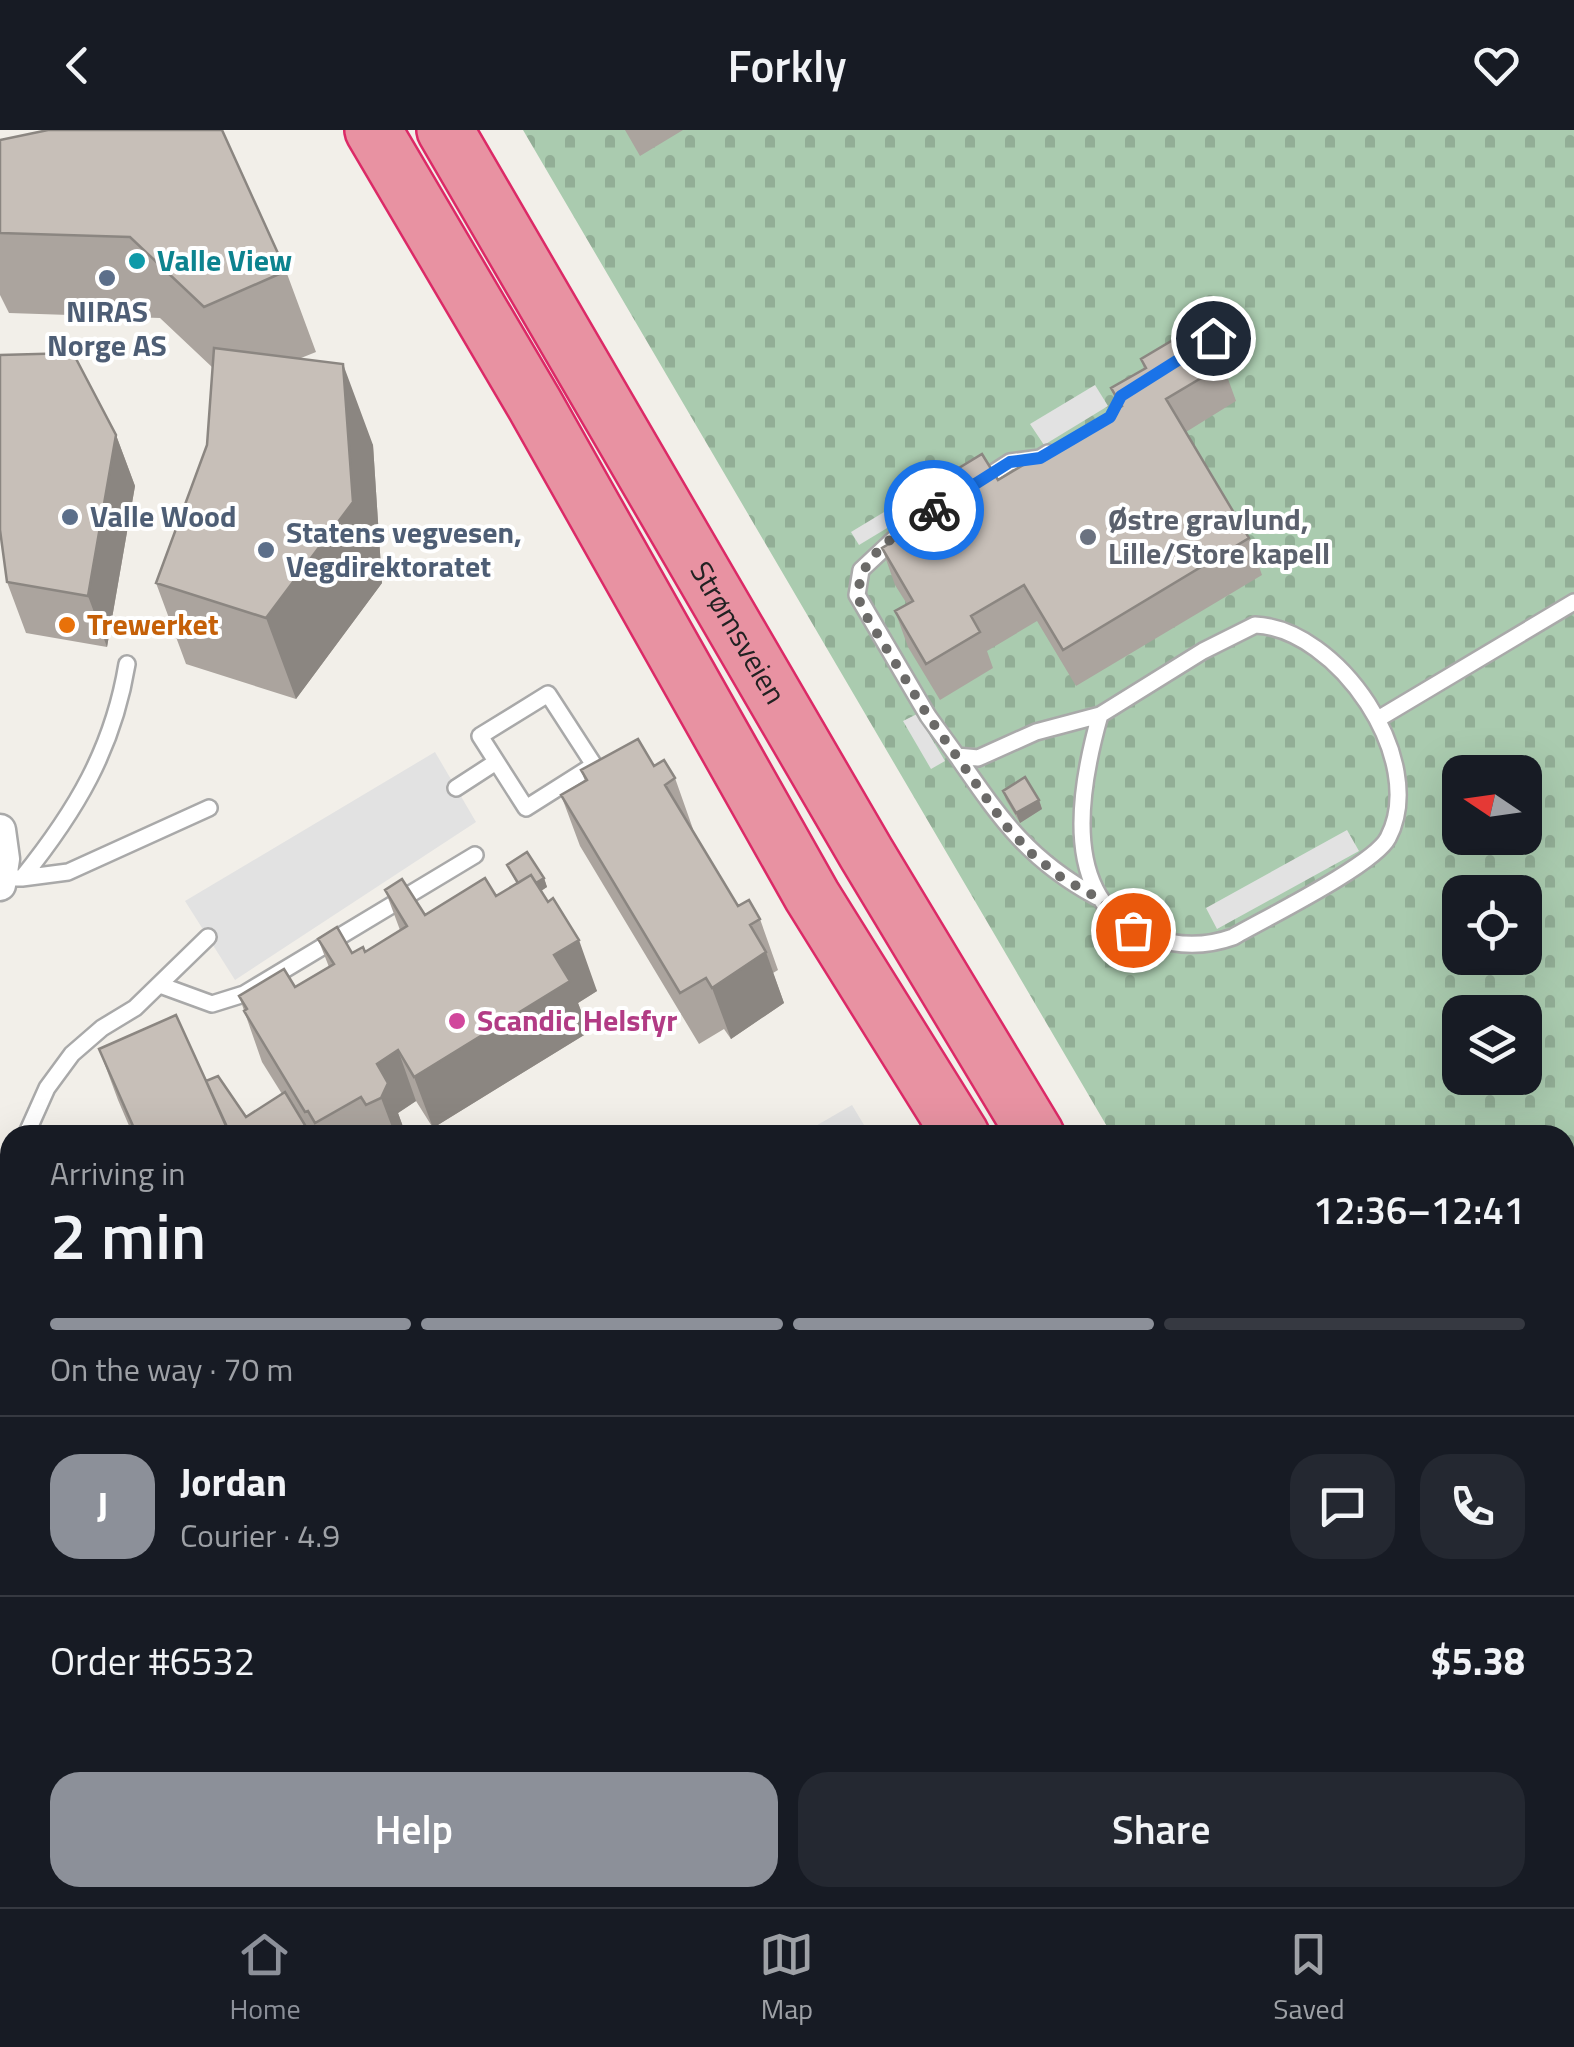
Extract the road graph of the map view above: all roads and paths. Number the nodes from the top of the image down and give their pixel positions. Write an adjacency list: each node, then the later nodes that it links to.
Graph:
1 (373, 130): 21 (highway)
2 (445, 130): 22 (highway, Strømsveien)
3 (1068, 442): 4 (lane)
4 (964, 491)
5 (917, 520): 10 (lane)
6 (1574, 602): 9 (lane)
7 (127, 664): 16 (lane)
8 (1100, 714): 9 (lane); 10 (lane); 17 (lane)
9 (1378, 719): 17 (lane)
10 (957, 756): 17 (lane)
11 (496, 762): 11 (lane); 12 (lane)
12 (456, 788)
13 (209, 808): 16 (lane)
14 (0, 830): 16 (street)
15 (476, 855): 19 (lane)
16 (6, 880)
17 (1096, 897)
18 (208, 936): 19 (lane)
19 (160, 985): 20 (lane)
20 (30, 1125)
21 (955, 1125)
22 (1030, 1125)

